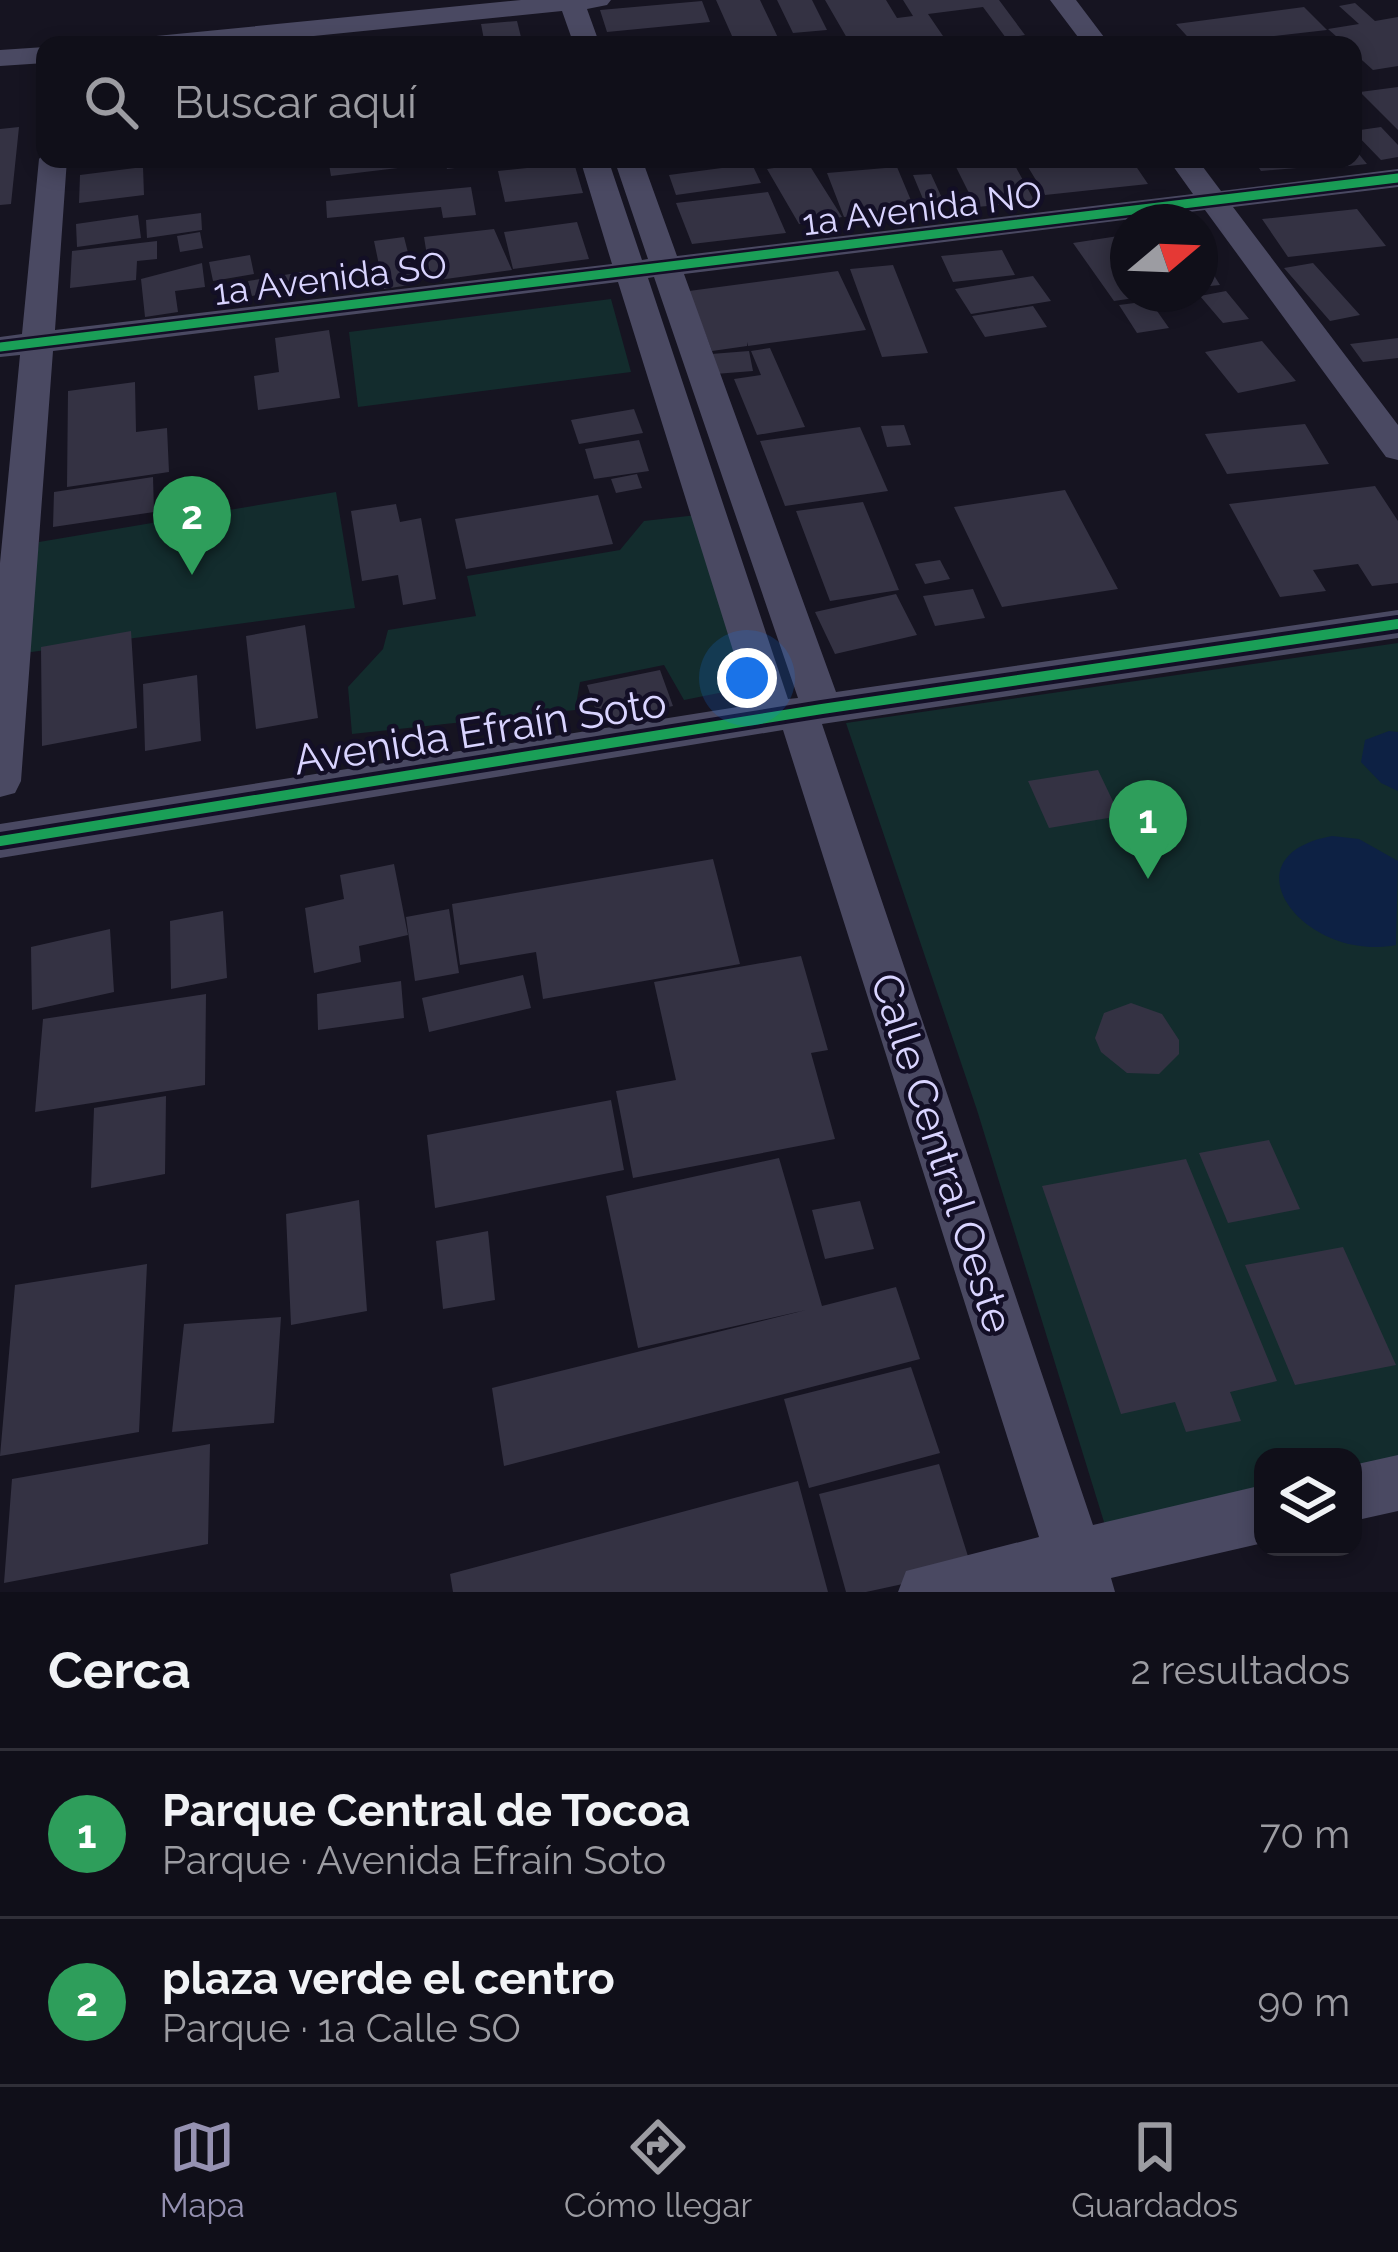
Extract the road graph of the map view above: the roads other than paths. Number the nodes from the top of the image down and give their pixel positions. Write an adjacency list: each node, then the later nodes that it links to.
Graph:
1 (1063, 0): 5 (street)
2 (563, 6): 3 (street); 4 (street)
3 (242, 36)
4 (581, 36)
5 (1090, 36)
6 (36, 56): 7 (street)
7 (0, 58)
8 (52, 168): 16 (street)
9 (597, 168): 15 (street)
10 (631, 168): 14 (street, Calle Central Oeste)
11 (1189, 168): 13 (street)
12 (1398, 178): 13 (street, 1a Avenida NO)
13 (1214, 202): 14 (street, 1a Avenida NO); 18 (street)
14 (667, 269): 15 (street, 1a Avenida SO); 20 (street, Calle Central Oeste)
15 (631, 274): 16 (street, 1a Avenida SO); 20 (street)
16 (38, 343): 17 (street, 1a Avenida SO); 21 (street)
17 (0, 347)
18 (1398, 448)
19 (1398, 624): 20 (street, Avenida Efraín Soto)
20 (798, 713): 22 (street, Avenida Efraín Soto); 26 (street, Calle Central Oeste)
21 (0, 781)
22 (0, 841)
23 (1398, 1483): 24 (street)
24 (1362, 1491)
25 (1254, 1517): 26 (street)
26 (1080, 1574): 27 (street)
27 (927, 1592)

